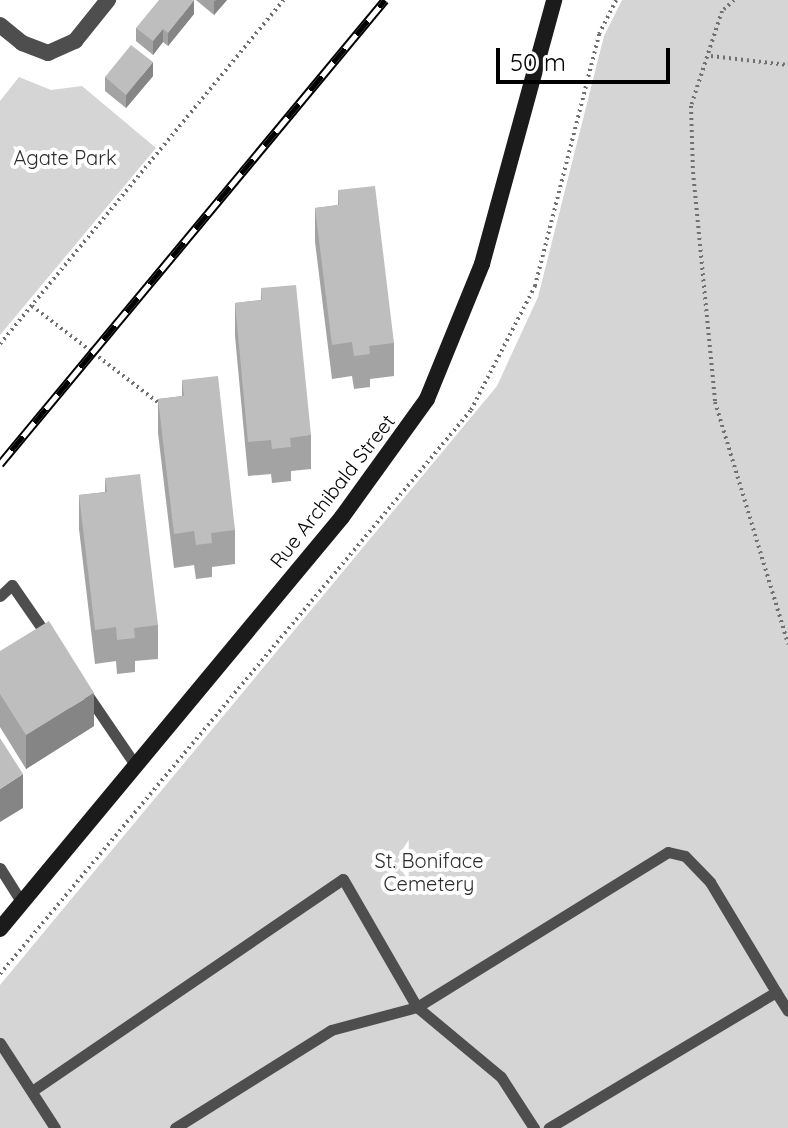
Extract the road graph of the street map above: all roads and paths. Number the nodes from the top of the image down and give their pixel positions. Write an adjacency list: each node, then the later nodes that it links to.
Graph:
1 (108, 0): 5 (street)
2 (284, 0): 8 (path)
3 (554, 0): 15 (main road, Rue Archibald Street)
4 (734, 0): 6 (path)
5 (0, 25)
6 (711, 56): 7 (path); 12 (path)
7 (788, 65)
8 (32, 306): 9 (path); 10 (path)
9 (0, 344)
10 (161, 405)
11 (0, 596): 13 (lane)
12 (788, 644)
13 (56, 649)
14 (82, 687): 15 (lane)
15 (136, 766): 17 (main road, Rue Archibald Street)
16 (0, 868): 17 (lane)
17 (22, 903): 18 (main road, Rue Archibald Street)
18 (0, 929)
19 (776, 992): 20 (lane); 21 (lane); 27 (lane)
20 (417, 1007): 23 (lane); 25 (lane); 26 (lane)
21 (788, 1011)
22 (0, 1043): 23 (lane)
23 (32, 1091): 24 (lane)
24 (55, 1128)
25 (175, 1128)
26 (534, 1128)
27 (549, 1128)

